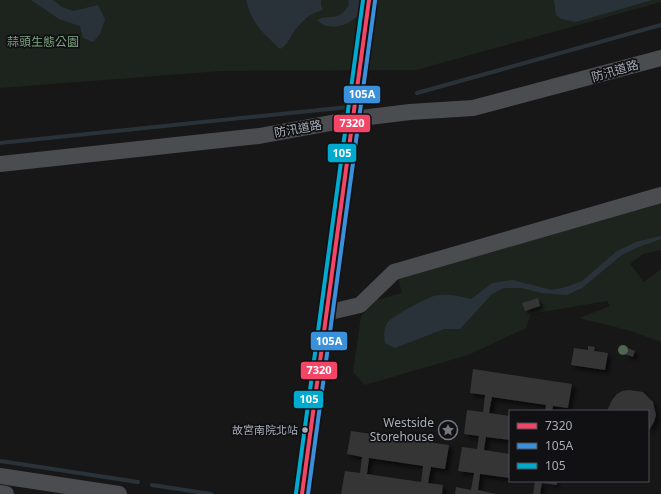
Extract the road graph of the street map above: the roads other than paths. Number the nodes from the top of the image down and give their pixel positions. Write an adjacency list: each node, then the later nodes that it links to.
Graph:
1 (369, 0): 3 (street)
2 (661, 58): 3 (street, 防汛道路)
3 (353, 119): 4 (street, 防汛道路); 6 (street)
4 (0, 164)
5 (661, 195): 6 (street)
6 (326, 313): 11 (street)
7 (0, 476): 10 (street)
8 (0, 493): 9 (street)
9 (6, 494)
10 (119, 494)
11 (302, 494)

